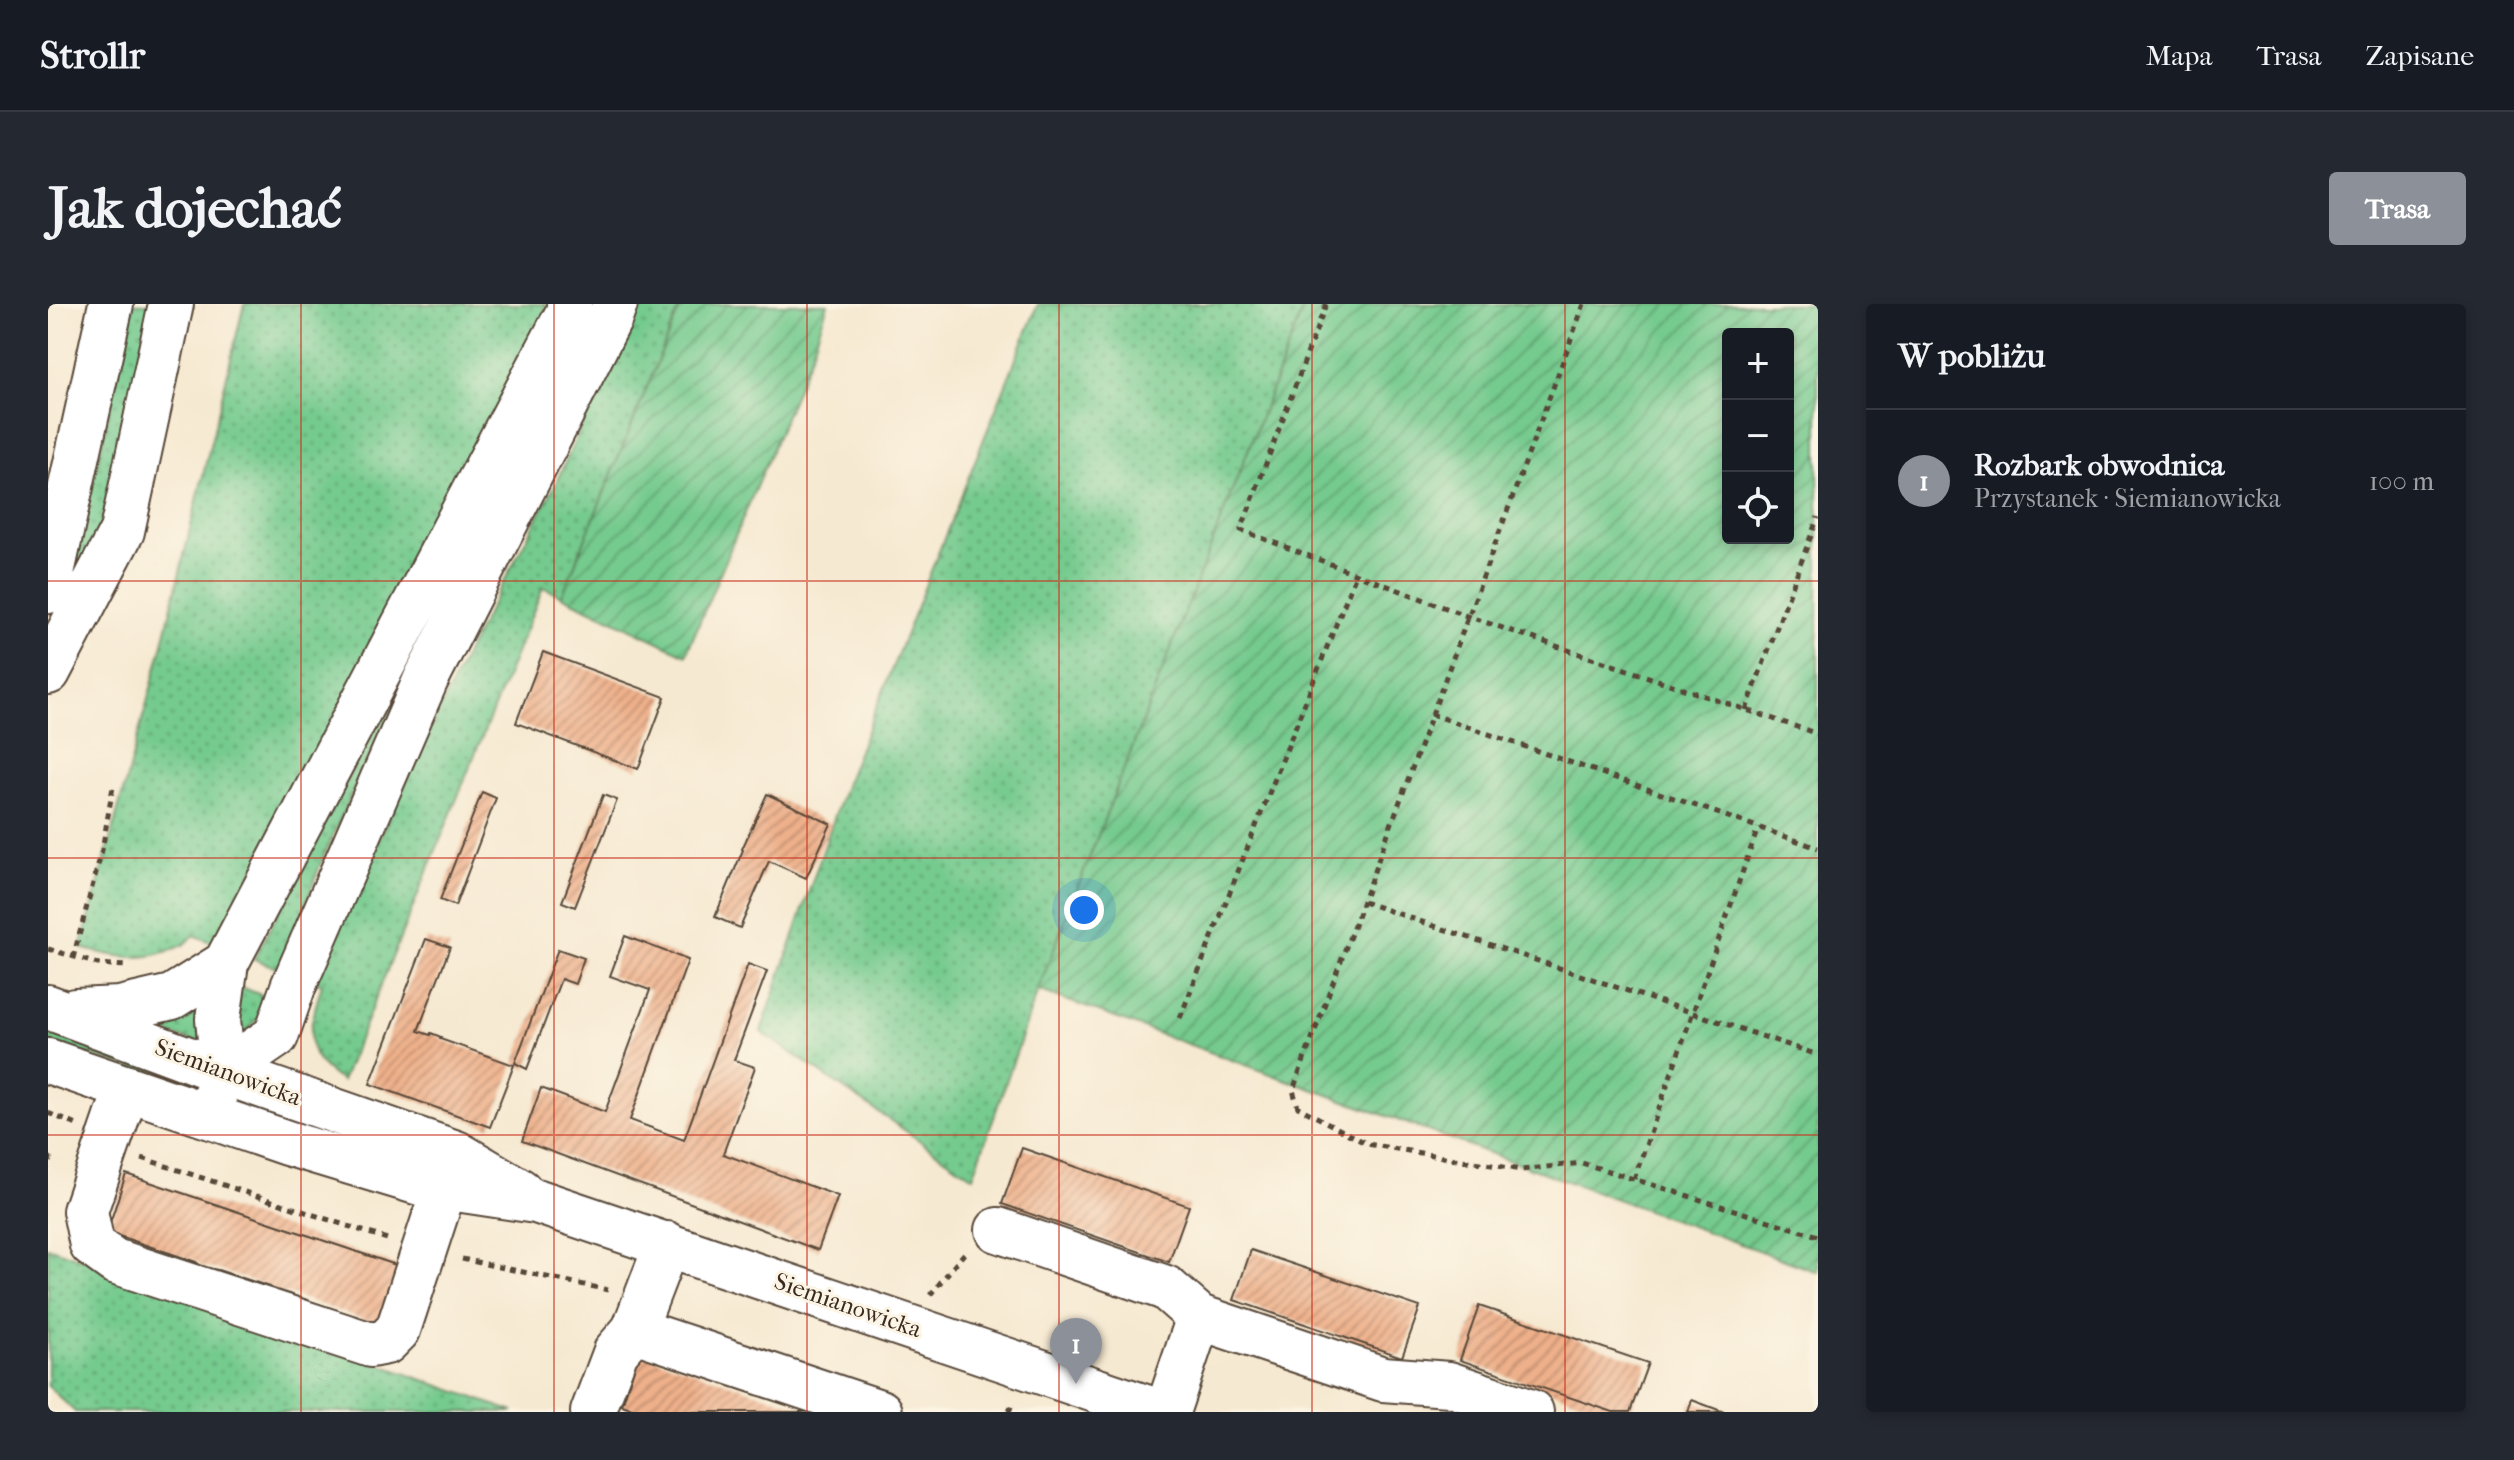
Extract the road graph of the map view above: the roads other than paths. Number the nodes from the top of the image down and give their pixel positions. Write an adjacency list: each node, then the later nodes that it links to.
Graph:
1 (111, 304): 5 (main road)
2 (171, 304): 6 (main road)
3 (569, 304): 7 (main road)
4 (615, 304): 10 (main road)
5 (48, 591)
6 (48, 672)
7 (226, 963): 8 (main road); 10 (main road)
8 (55, 1009): 10 (main road, Siemianowicka)
9 (48, 1061): 11 (main road, Siemianowicka)
10 (223, 1072): 12 (main road); 14 (main road, Siemianowicka)
11 (127, 1088): 12 (main road, Siemianowicka); 13 (main road)
12 (208, 1116): 13 (main road, Siemianowicka)
13 (444, 1189): 14 (main road, Siemianowicka)
14 (536, 1201): 16 (main road, Siemianowicka)
15 (998, 1230): 18 (main road)
16 (667, 1244): 17 (main road); 21 (main road, Siemianowicka)
17 (640, 1314): 19 (main road); 20 (main road)
18 (1199, 1317): 22 (main road); 23 (main road)
19 (593, 1412)
20 (880, 1412)
21 (1160, 1412)
22 (1167, 1412)
23 (1531, 1412)

